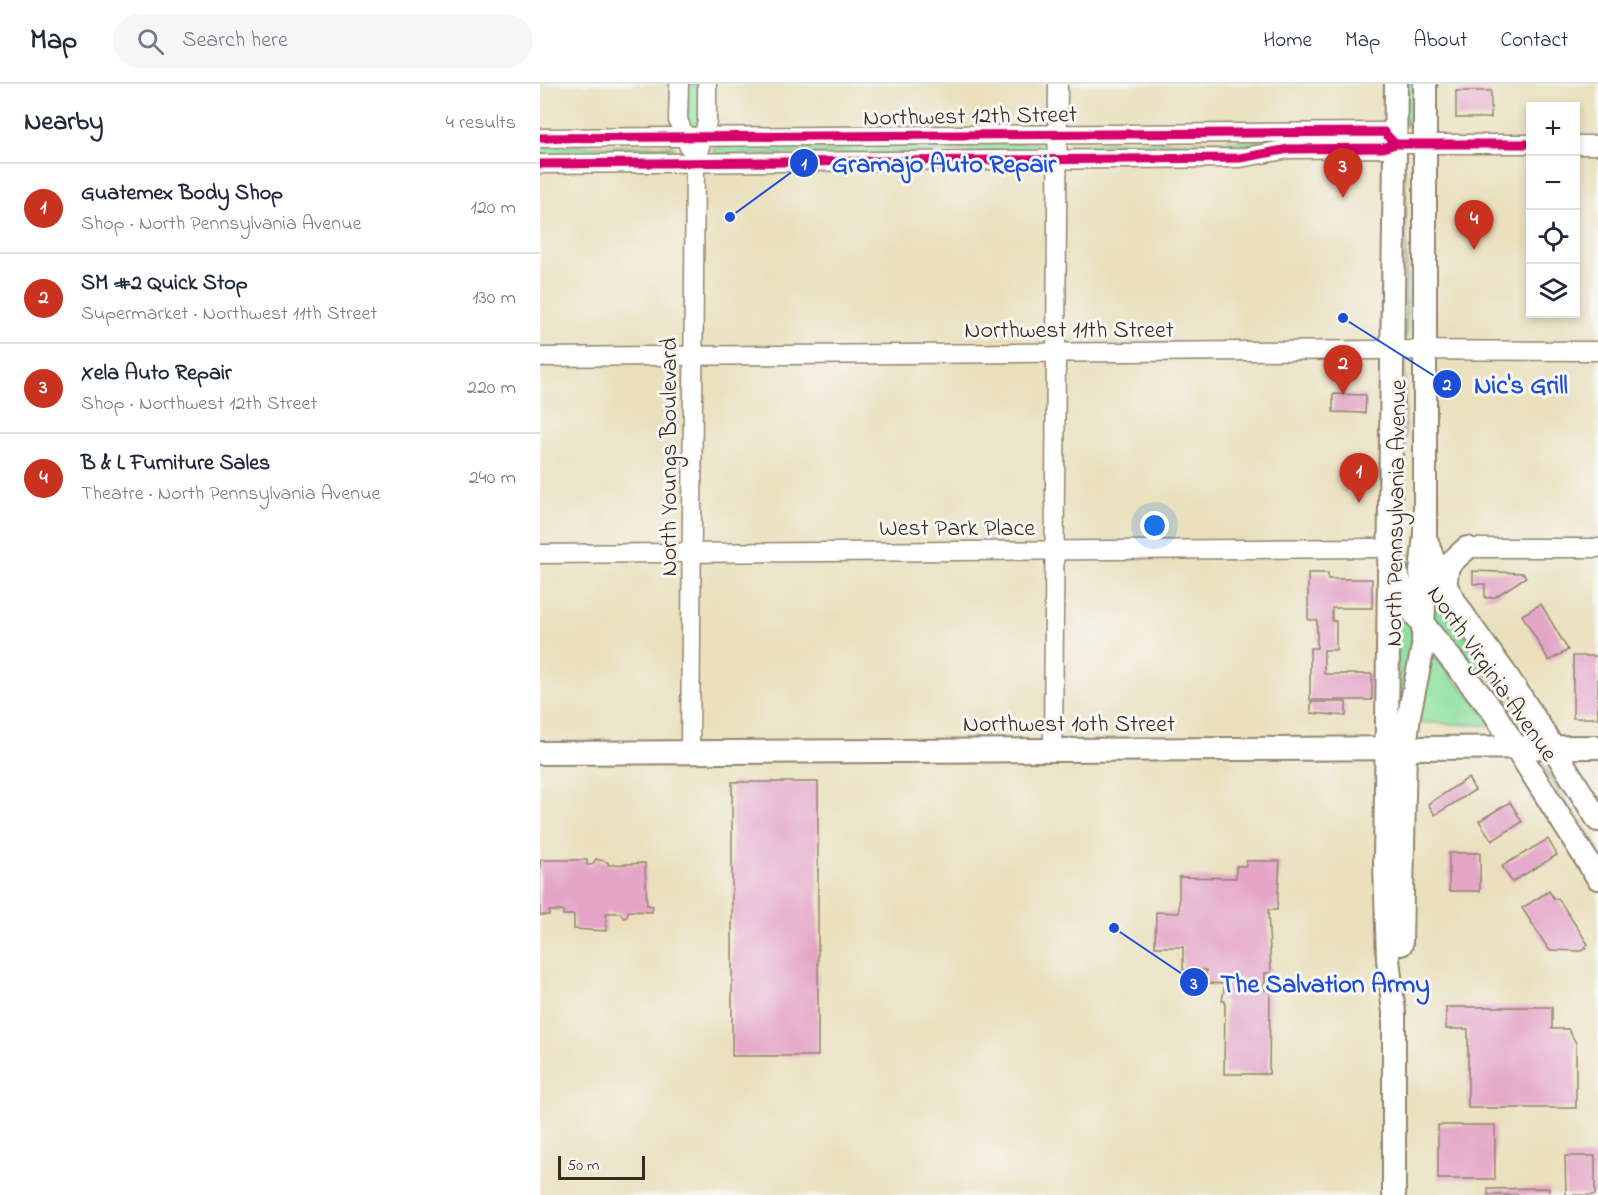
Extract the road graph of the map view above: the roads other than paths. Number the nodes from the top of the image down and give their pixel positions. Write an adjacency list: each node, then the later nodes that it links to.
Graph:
1 (679, 84): 7 (street)
2 (707, 84): 7 (street, North Youngs Boulevard)
3 (1058, 84): 6 (street)
4 (1396, 84): 9 (main road, North Pennsylvania Avenue)
5 (1425, 84): 10 (main road, North Pennsylvania Avenue)
6 (1058, 134): 7 (street, Northwest 12th Street); 9 (street, Northwest 12th Street); 14 (street)
7 (694, 137): 8 (street, Northwest 12th Street); 15 (street, North Youngs Boulevard)
8 (540, 138)
9 (1395, 144): 10 (street, Northwest 12th Street); 14 (street, Northwest 12th Street); 18 (main road, North Pennsylvania Avenue)
10 (1424, 144): 11 (street, Northwest 12th Street); 17 (main road, North Pennsylvania Avenue)
11 (1526, 144)
12 (1580, 145): 13 (street)
13 (1598, 145)
14 (1058, 160): 15 (street, Northwest 12th Street); 20 (street)
15 (695, 163): 16 (street, Northwest 12th Street); 21 (street, North Youngs Boulevard)
16 (540, 164)
17 (1424, 350): 18 (street, Northwest 11th Street); 19 (street, Northwest 11th Street); 23 (main road, North Pennsylvania Avenue)
18 (1392, 351): 20 (street, Northwest 11th Street); 29 (main road, North Pennsylvania Avenue)
19 (1598, 351)
20 (1057, 353): 21 (street, Northwest 11th Street); 26 (street)
21 (692, 356): 22 (street, Northwest 11th Street); 27 (street, North Youngs Boulevard)
22 (540, 357)
23 (1425, 535): 24 (main road); 30 (main road, North Virginia Avenue); 31 (main road, North Pennsylvania Avenue)
24 (1467, 548): 25 (street); 30 (main road)
25 (1598, 548)
26 (1055, 551): 27 (street, West Park Place); 29 (street, West Park Place); 36 (street)
27 (692, 553): 28 (street, West Park Place); 37 (street, North Youngs Boulevard)
28 (540, 554)
29 (1385, 559): 31 (main road, North Virginia Avenue); 35 (main road, North Pennsylvania Avenue)
30 (1445, 587): 33 (main road, North Virginia Avenue)
31 (1424, 629): 32 (main road, North Virginia Avenue); 35 (main road, North Pennsylvania Avenue)
32 (1517, 747): 33 (main road, Northwest 10th Street); 35 (main road, Northwest 10th Street); 40 (main road, North Virginia Avenue)
33 (1552, 747): 34 (main road, Northwest 10th Street); 39 (main road, North Virginia Avenue)
34 (1598, 747)
35 (1396, 748): 36 (main road, Northwest 10th Street); 41 (main road, North Pennsylvania Avenue)
36 (1053, 749): 37 (main road, Northwest 10th Street)
37 (690, 751): 38 (main road, Northwest 10th Street)
38 (540, 753)
39 (1598, 819)
40 (1598, 878)
41 (1394, 1195)

